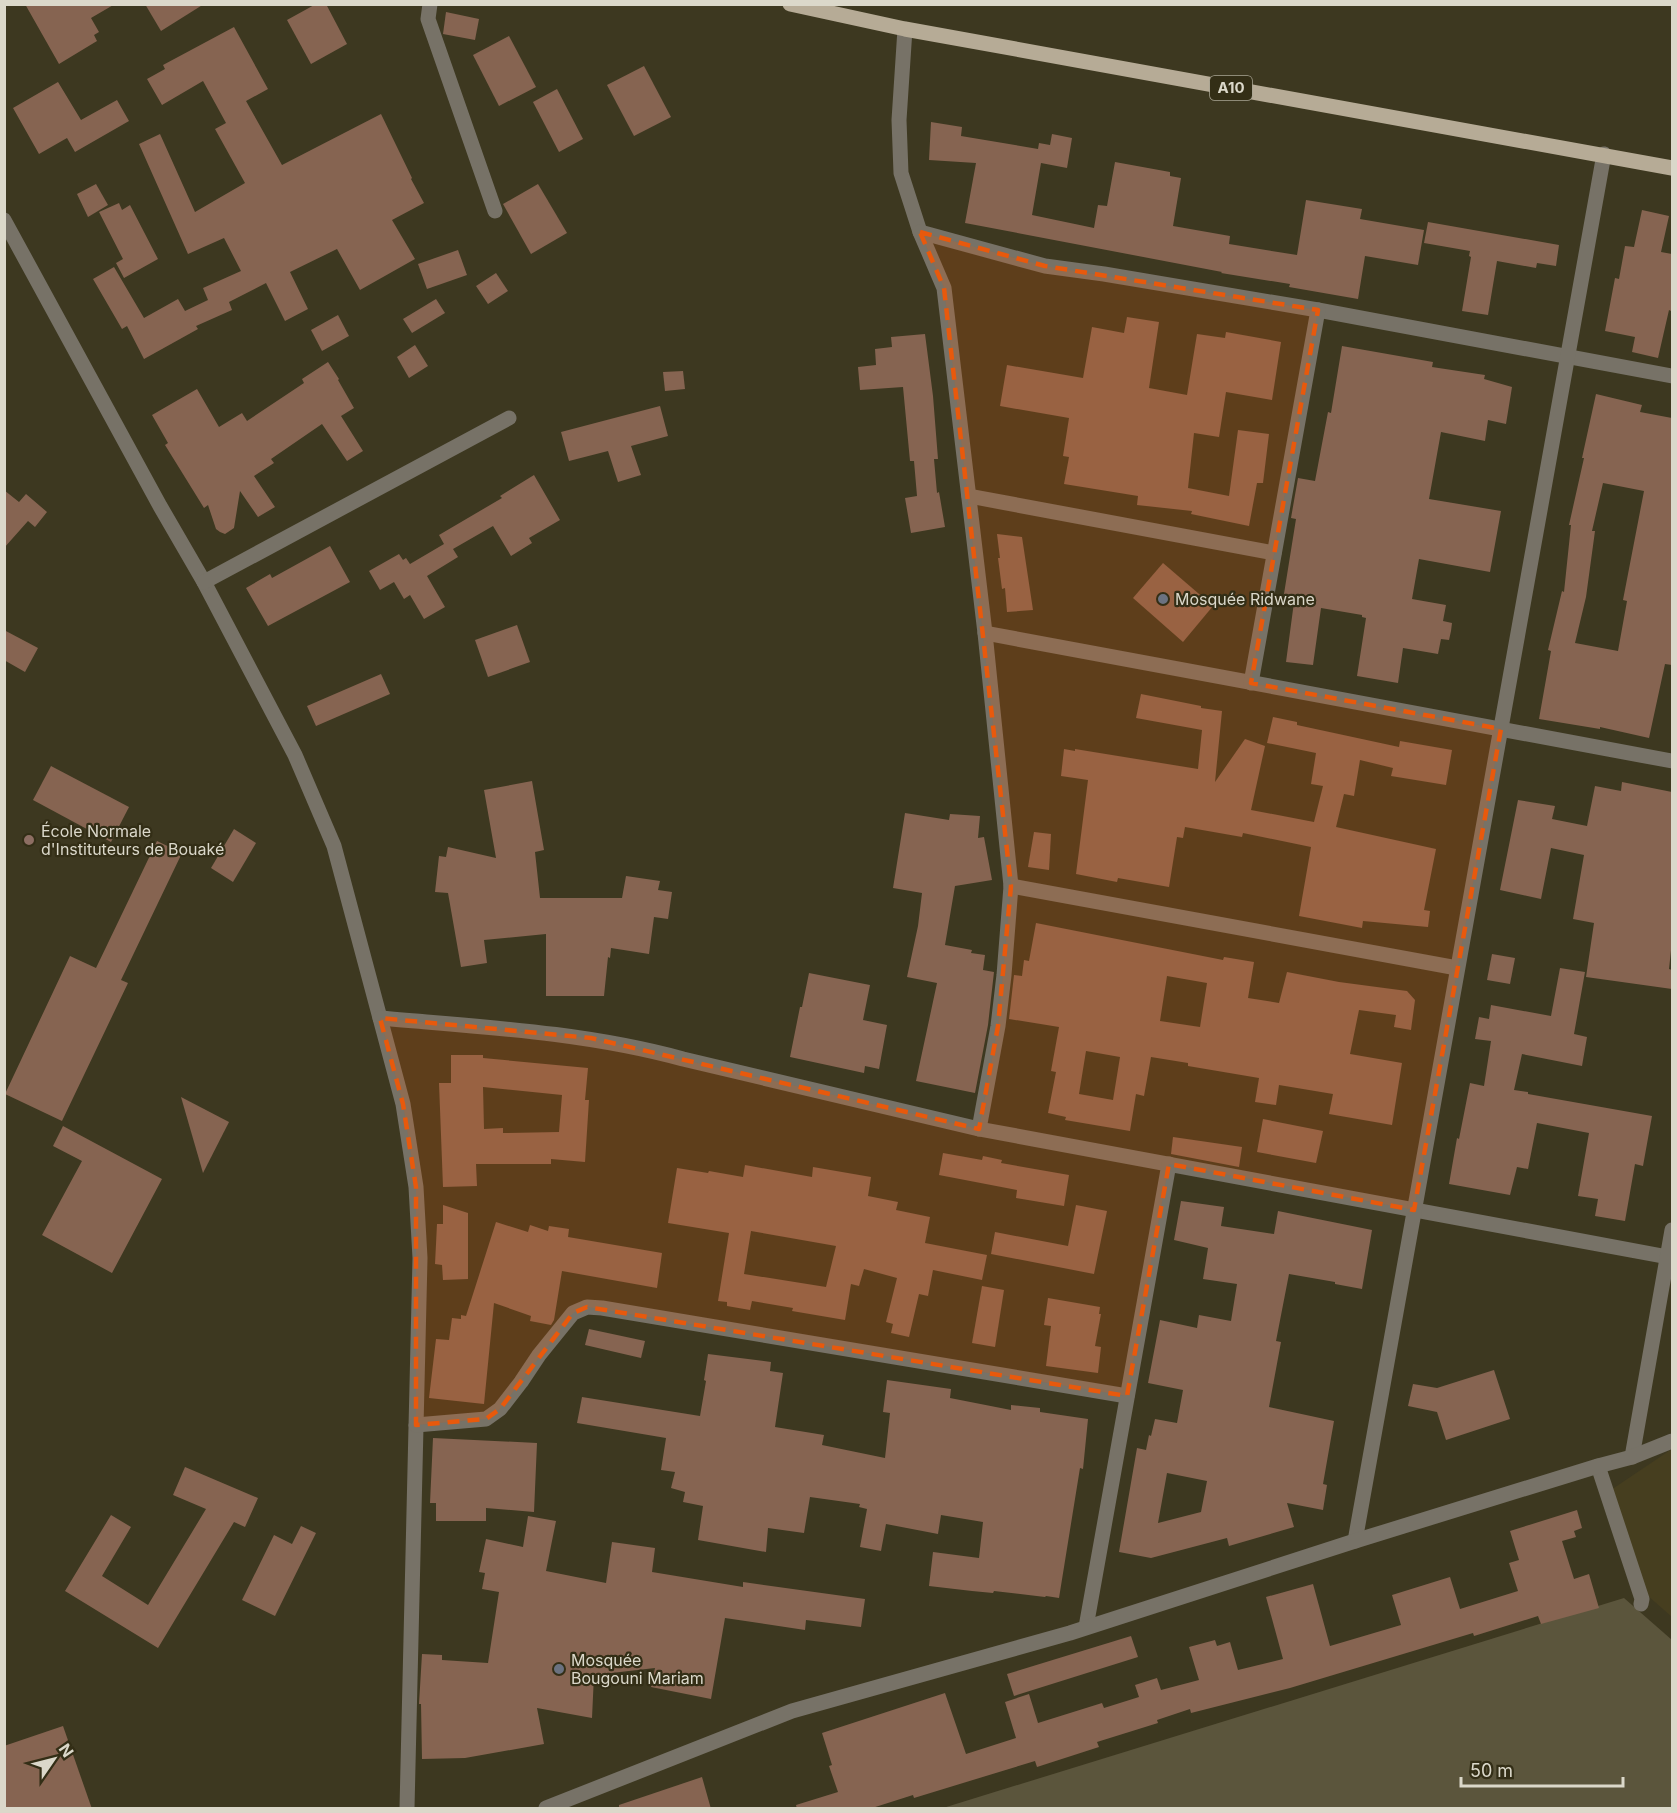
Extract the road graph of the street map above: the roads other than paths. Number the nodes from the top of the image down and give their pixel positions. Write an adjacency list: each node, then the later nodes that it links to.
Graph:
1 (430, 4): 6 (street)
2 (790, 4): 3 (main road, A10)
3 (905, 29): 4 (main road, A10); 8 (street)
4 (1604, 154): 5 (main road, A10); 10 (street)
5 (1672, 168)
6 (495, 211)
7 (4, 220): 15 (street)
8 (920, 232): 9 (street); 13 (street)
9 (1318, 310): 10 (street); 14 (street)
10 (1568, 357): 11 (street); 18 (street)
11 (1672, 376)
12 (509, 418): 15 (street)
13 (969, 496): 14 (street); 16 (street)
14 (1274, 553): 17 (street)
15 (204, 582): 22 (street)
16 (985, 633): 17 (street); 20 (street)
17 (1251, 683): 18 (street)
18 (1500, 729): 19 (street); 21 (street)
19 (1672, 761)
20 (1011, 886): 21 (street); 23 (street)
21 (1457, 968): 25 (street)
22 (380, 1018): 23 (street); 29 (street)
23 (979, 1129): 24 (street)
24 (1169, 1164): 25 (street); 28 (street)
25 (1414, 1210): 27 (street); 33 (street)
26 (1672, 1230): 27 (street)
27 (1668, 1257): 31 (street)
28 (1127, 1396): 29 (street); 35 (street)
29 (416, 1425): 36 (street)
30 (1672, 1441): 31 (street)
31 (1632, 1457): 32 (street)
32 (1598, 1466): 33 (street); 34 (street)
33 (1355, 1541): 35 (street)
34 (1641, 1604)
35 (1086, 1627): 37 (street)
36 (407, 1809)
37 (546, 1809)

